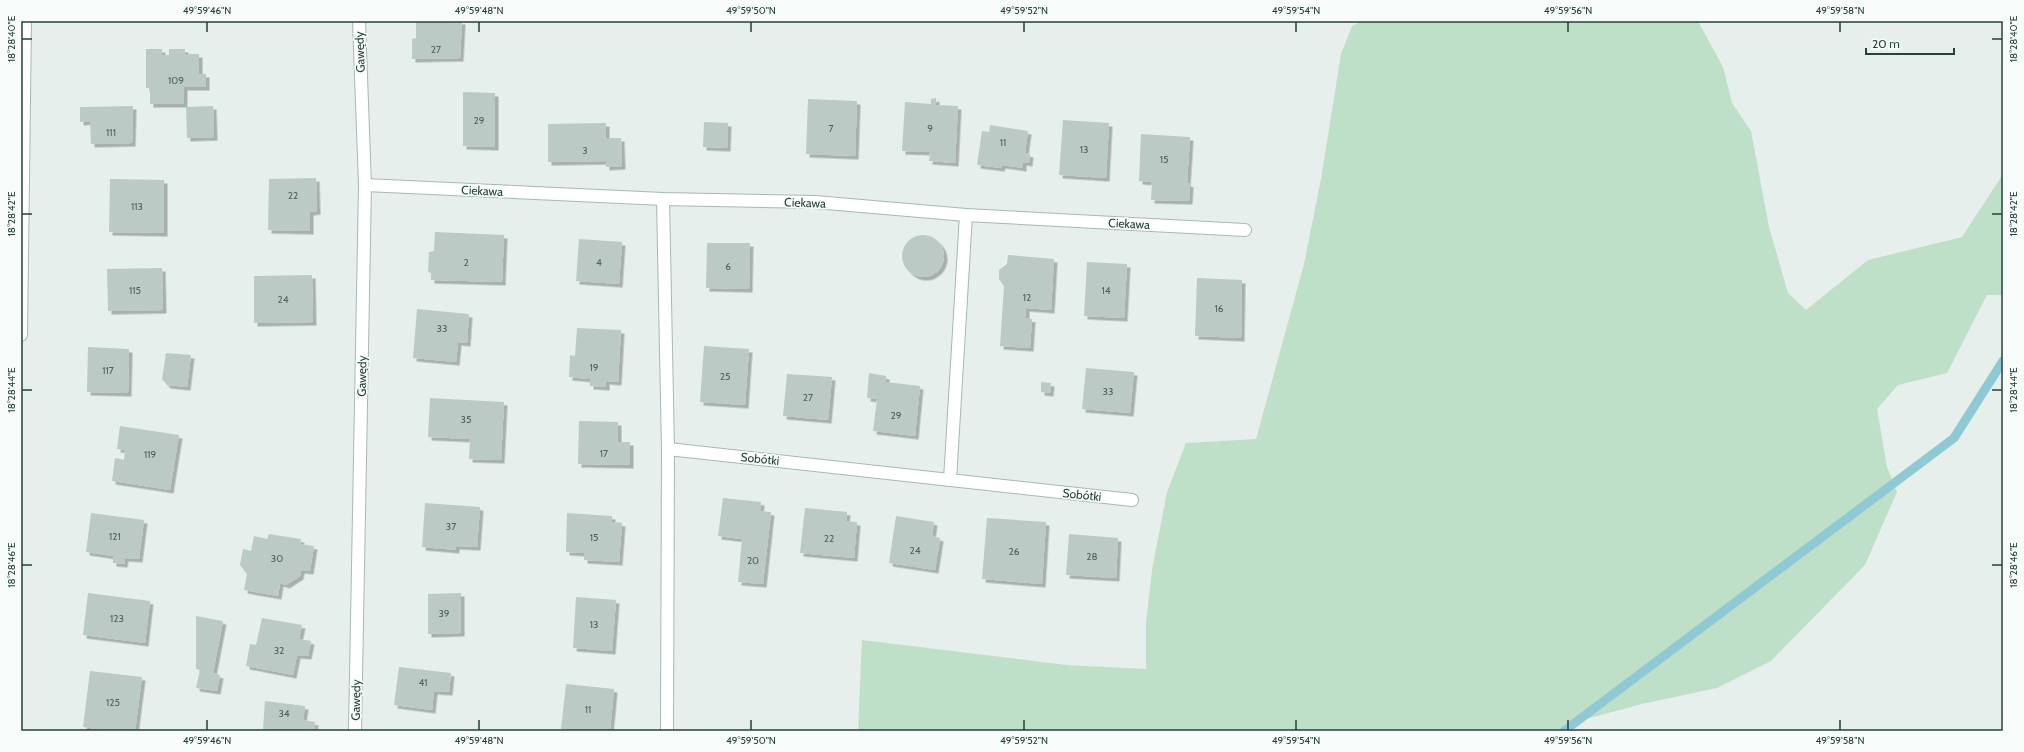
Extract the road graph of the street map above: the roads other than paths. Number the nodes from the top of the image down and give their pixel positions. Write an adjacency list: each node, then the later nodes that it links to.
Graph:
1 (25, 21): 3 (street)
2 (359, 21): 4 (street, Gawędy)
3 (23, 114): 8 (street)
4 (365, 185): 5 (street, Ciekawa); 12 (street, Gawędy)
5 (663, 199): 6 (street, Ciekawa); 9 (street)
6 (966, 215): 7 (street, Ciekawa); 10 (street)
7 (1245, 230)
8 (21, 335)
9 (668, 449): 10 (street, Sobótki); 13 (street)
10 (950, 480): 11 (street, Sobótki)
11 (1132, 500)
12 (355, 731)
13 (667, 731)

